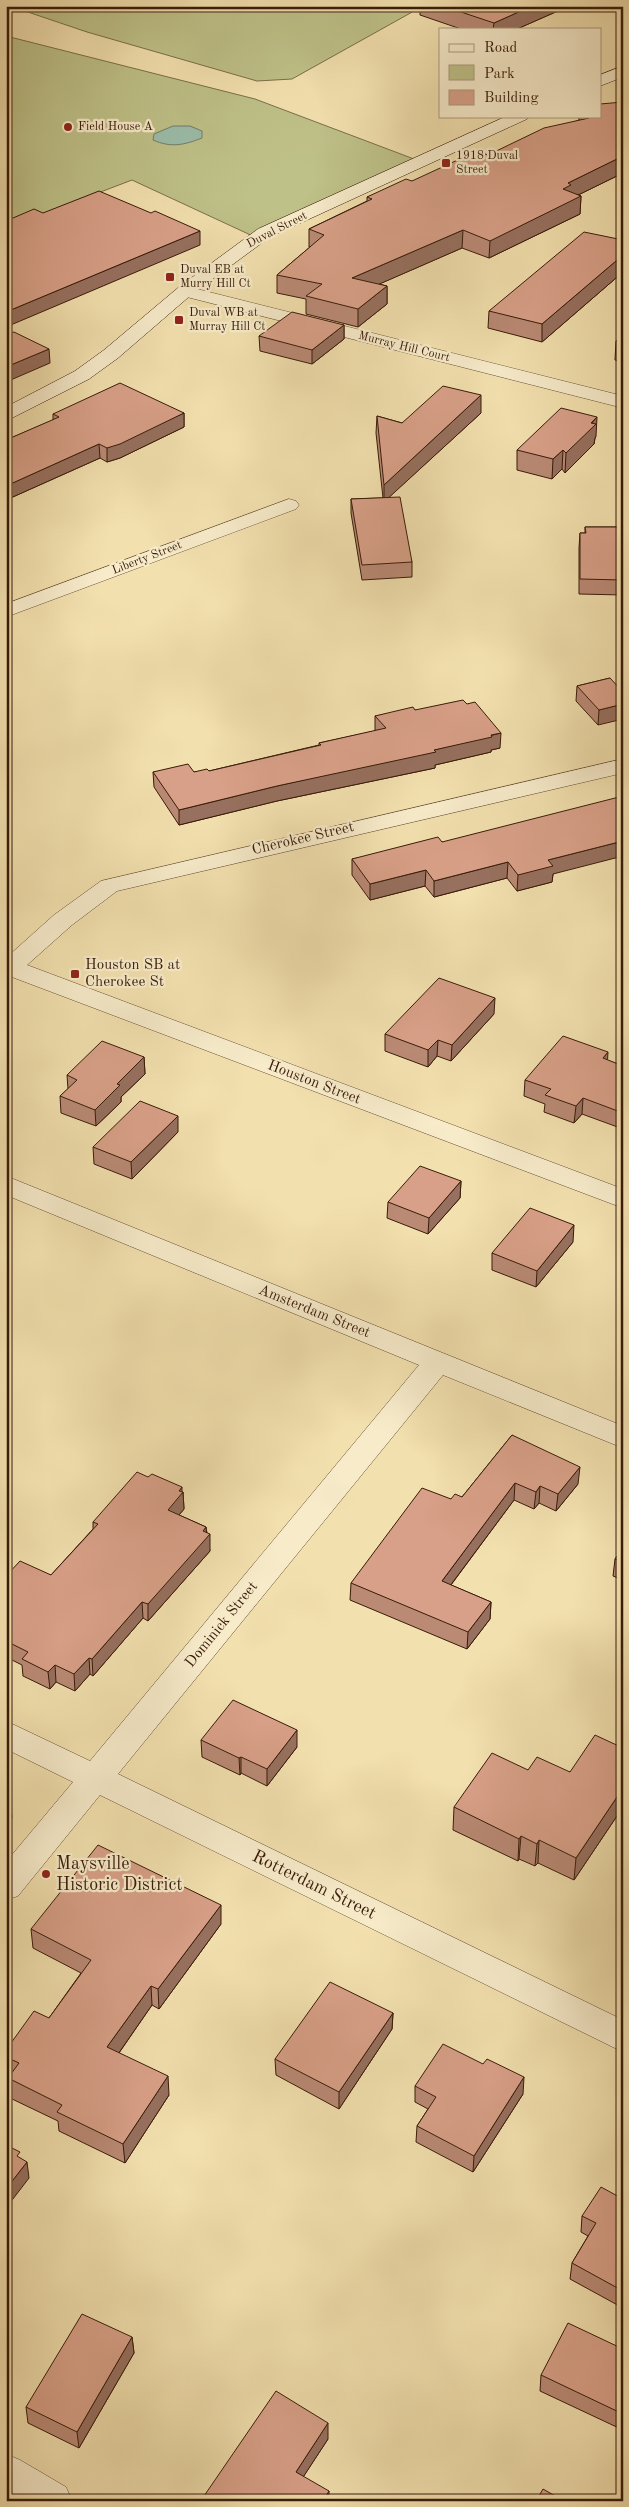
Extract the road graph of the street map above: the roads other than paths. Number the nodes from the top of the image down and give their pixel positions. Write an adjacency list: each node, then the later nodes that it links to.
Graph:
1 (623, 71): 2 (street)
2 (602, 79)
3 (517, 118): 4 (street, Duval Street)
4 (186, 291): 5 (street, Murray Hill Court); 6 (street, Duval Street)
5 (623, 402)
6 (6, 415)
7 (288, 505): 8 (street, Liberty Street)
8 (6, 611)
9 (623, 766): 10 (street, Cherokee Street)
10 (7, 968): 12 (street, Houston Street)
11 (6, 1185): 13 (street, Amsterdam Street)
12 (623, 1199)
13 (437, 1363): 14 (street, Amsterdam Street); 16 (street, Dominick Street)
14 (623, 1438)
15 (6, 1734): 16 (street, Rotterdam Street)
16 (96, 1778): 17 (street, Dominick Street); 18 (street, Rotterdam Street)
17 (6, 1886)
18 (623, 2037)
19 (6, 2473): 20 (street)
20 (52, 2501)

